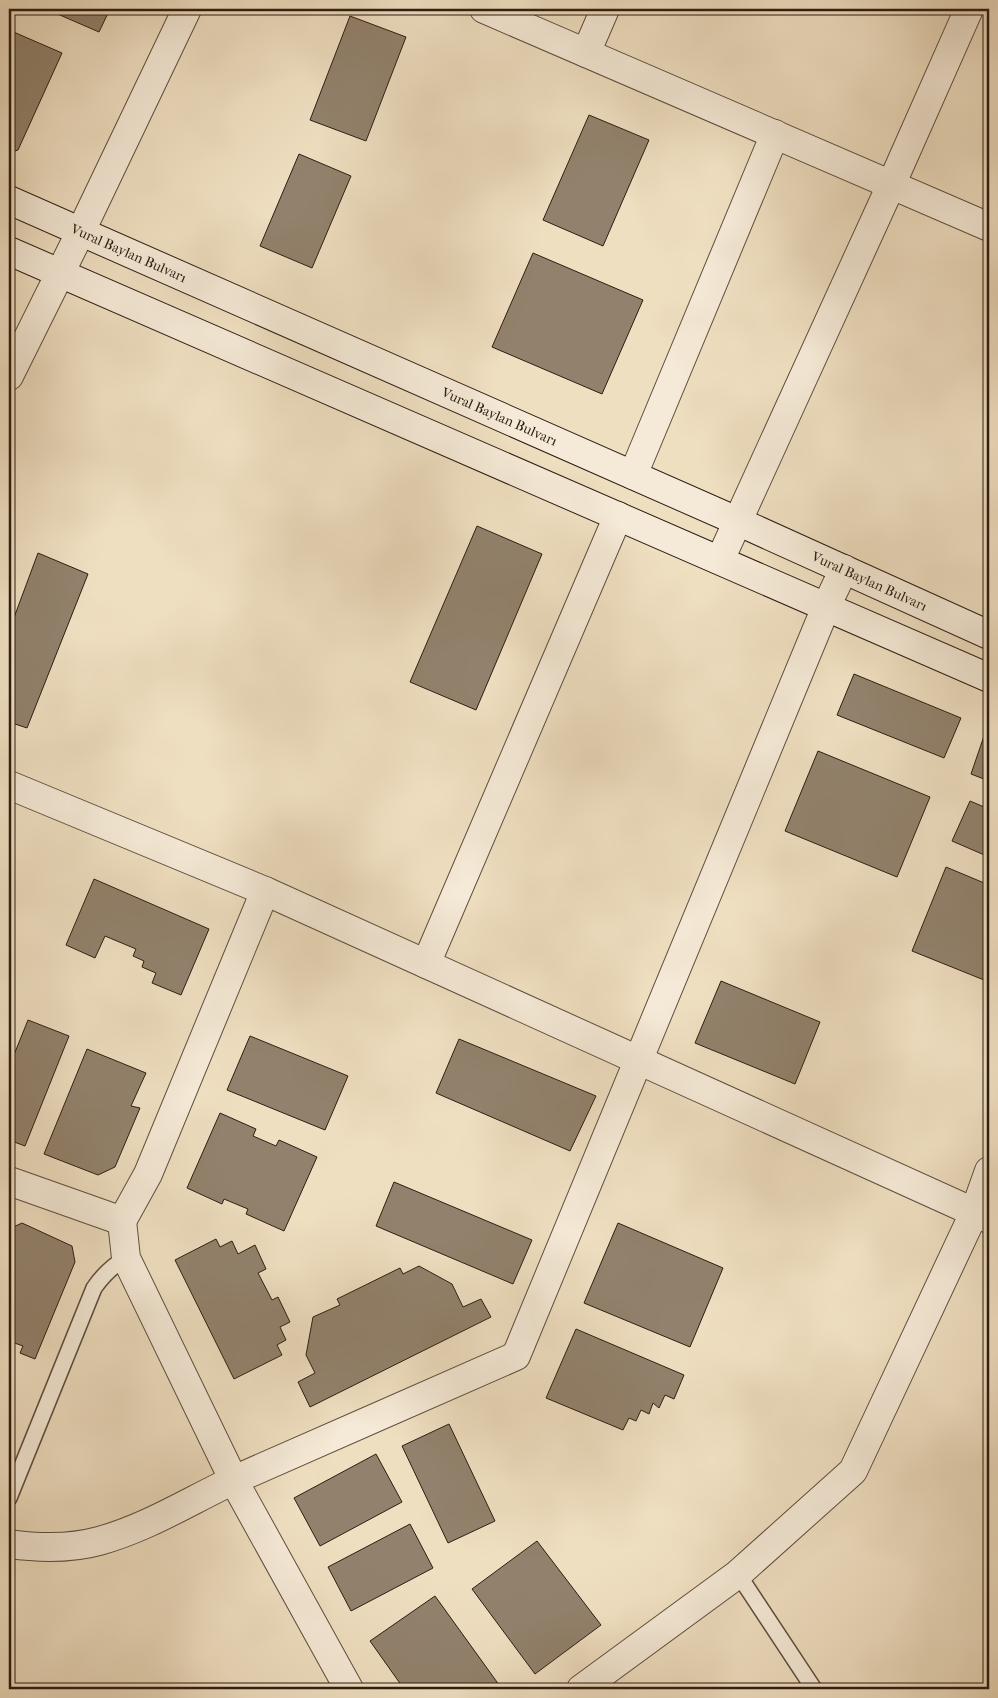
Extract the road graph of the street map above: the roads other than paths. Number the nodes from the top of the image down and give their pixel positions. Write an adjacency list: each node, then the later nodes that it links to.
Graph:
1 (187, 9): 10 (street)
2 (484, 9): 5 (street)
3 (605, 9): 5 (street)
4 (969, 9): 7 (street)
5 (586, 53): 6 (street)
6 (775, 134): 7 (street); 14 (street)
7 (892, 183): 9 (street); 16 (street)
8 (9, 200): 10 (street, Vural Baylan Bulvarı)
9 (989, 227)
10 (81, 231): 12 (street); 14 (street, Vural Baylan Bulvarı)
11 (9, 250): 12 (street)
12 (60, 273): 13 (street); 15 (street)
13 (9, 376)
14 (633, 475): 16 (street, Vural Baylan Bulvarı)
15 (618, 516): 17 (street); 24 (street)
16 (737, 521): 17 (street); 18 (street, Vural Baylan Bulvarı)
17 (720, 560): 19 (street)
18 (844, 569): 19 (street); 20 (street, Vural Baylan Bulvarı)
19 (826, 606): 21 (street); 25 (street)
20 (989, 635)
21 (989, 678)
22 (9, 785): 23 (street)
23 (265, 891): 24 (street); 29 (street)
24 (426, 964): 25 (street)
25 (638, 1060): 28 (street); 31 (street)
26 (989, 1171): 28 (street)
27 (9, 1181): 29 (street)
28 (982, 1216): 34 (street)
29 (122, 1221): 30 (street)
30 (126, 1258): 31 (street); 32 (lane)
31 (234, 1480): 33 (street); 35 (street)
32 (9, 1498)
33 (9, 1544)
34 (738, 1574): 36 (street); 37 (lane)
35 (349, 1689)
36 (581, 1689)
37 (814, 1689)

